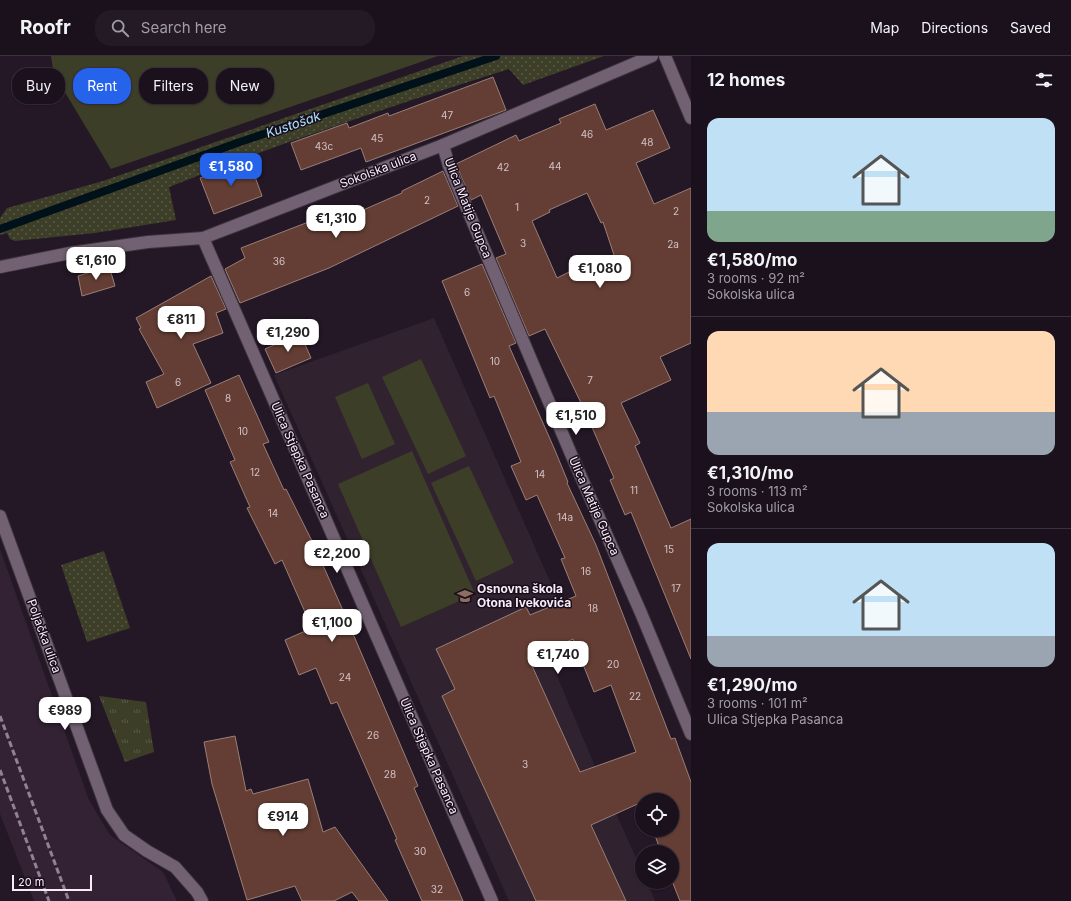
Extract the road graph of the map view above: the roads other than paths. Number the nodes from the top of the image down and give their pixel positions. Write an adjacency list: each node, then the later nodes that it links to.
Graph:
1 (652, 56): 4 (street, Sokolska ulica)
2 (665, 56): 3 (street)
3 (691, 118)
4 (443, 145): 5 (street, Sokolska ulica); 8 (street, Ulica Matije Gupca)
5 (203, 238): 6 (street, Sokolska ulica); 10 (street, Ulica Stjepka Pasanca)
6 (0, 267)
7 (0, 516): 9 (street, Poljačka ulica)
8 (691, 734)
9 (202, 901)
10 (492, 901)

